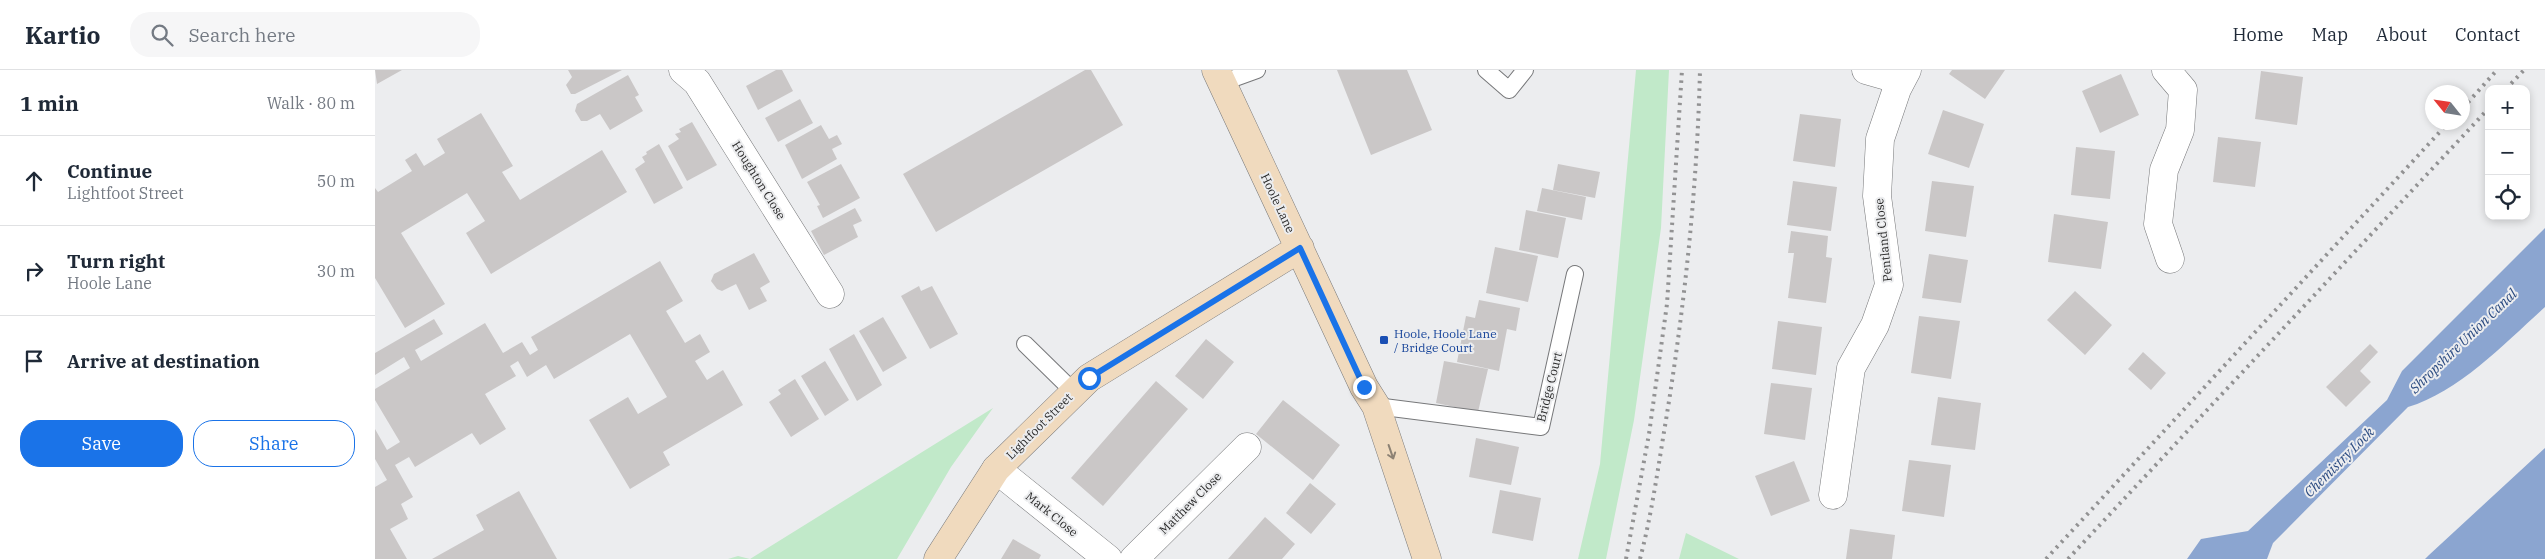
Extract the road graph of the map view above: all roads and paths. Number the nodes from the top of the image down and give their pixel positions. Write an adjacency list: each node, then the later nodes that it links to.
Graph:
1 (683, 70): 12 (street, Houghton Close)
2 (1257, 70): 8 (lane)
3 (1486, 70): 4 (lane)
4 (1525, 70)
5 (1866, 70): 7 (street)
6 (2166, 70): 10 (street)
7 (1904, 75): 18 (street, Pentland Close)
8 (1219, 77): 9 (street, Hoole Lane)
9 (1300, 248): 14 (street, Lightfoot Street); 15 (street, Hoole Lane)
10 (2170, 259)
11 (1575, 274): 15 (lane, Bridge Court)
12 (830, 294)
13 (1025, 344): 14 (lane)
14 (1074, 392): 17 (street, Lightfoot Street)
15 (1376, 406): 22 (street, Hoole Lane, one-way to 22)
16 (1247, 447): 21 (street, Matthew Close)
17 (996, 469): 19 (street, Lightfoot Street); 20 (street, Mark Close)
18 (1833, 495)
19 (939, 559)
20 (1109, 559)
21 (1134, 559)
22 (1427, 559)

